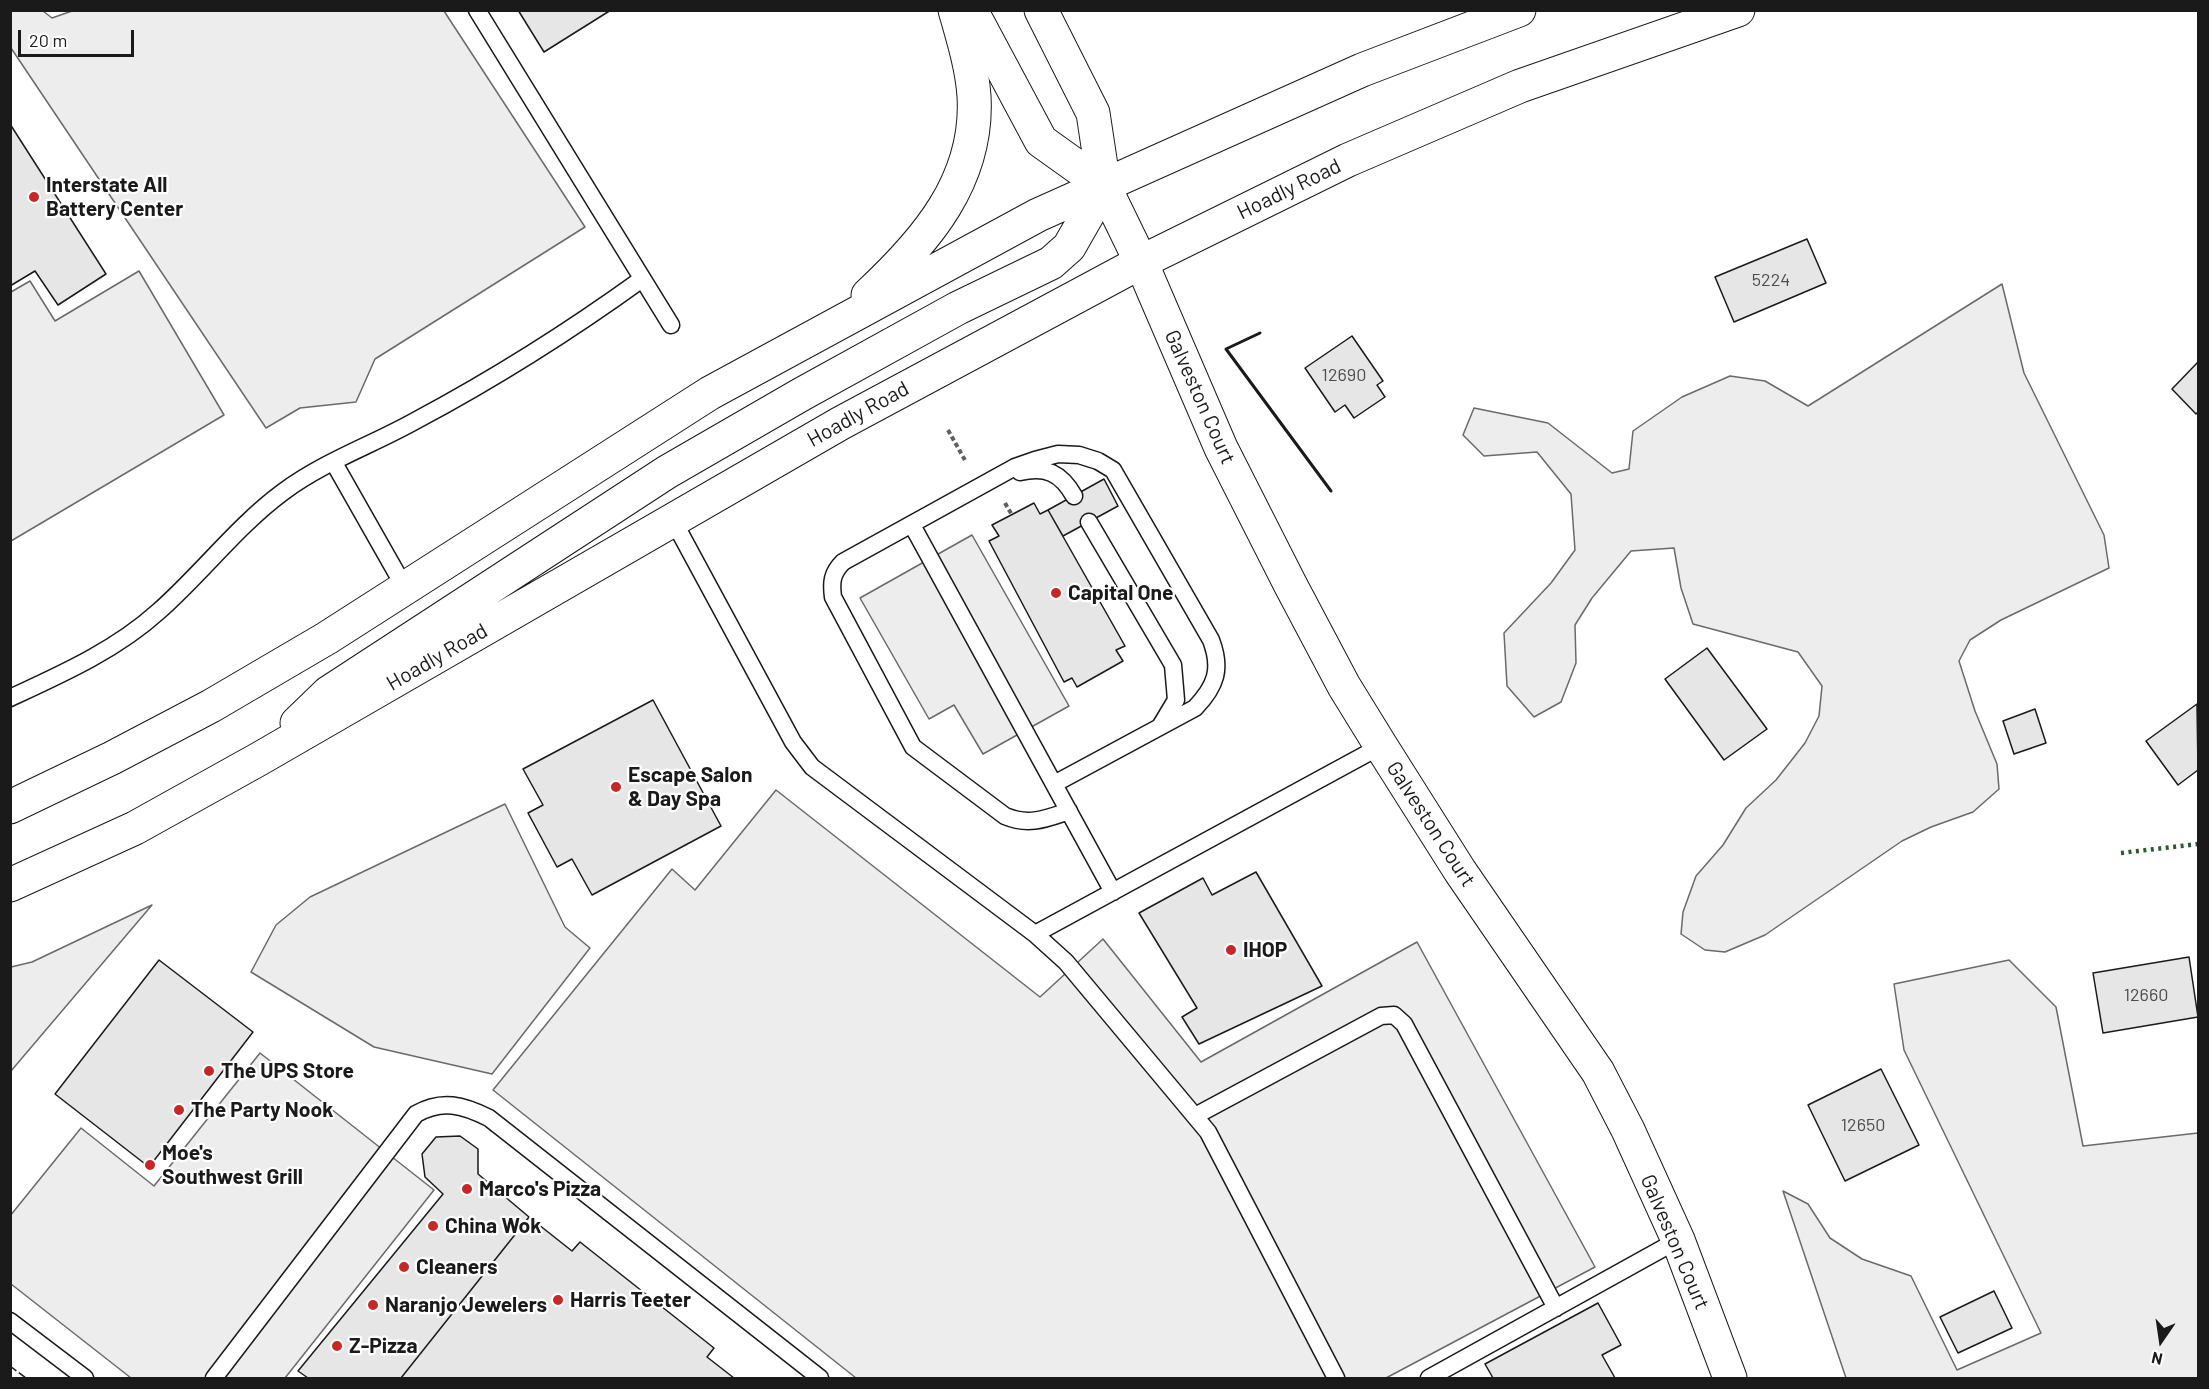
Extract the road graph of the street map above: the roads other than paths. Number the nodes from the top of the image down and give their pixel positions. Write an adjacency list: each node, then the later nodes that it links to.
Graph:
1 (477, 10): 9 (lane)
2 (955, 10): 11 (main road)
3 (971, 10): 7 (main road)
4 (1041, 10): 7 (main road)
5 (1519, 10): 7 (main road)
6 (1738, 10): 8 (main road, Hoadly Road)
7 (1104, 186): 8 (main road, Galveston Court); 11 (main road); 22 (main road)
8 (1141, 262): 15 (main road, Hoadly Road); 21 (main road, Galveston Court)
9 (642, 279): 10 (lane); 12 (lane)
10 (671, 325)
11 (837, 325): 18 (main road)
12 (334, 463): 18 (lane); 19 (lane)
13 (1000, 476): 14 (lane); 17 (lane); 20 (lane)
14 (1074, 496)
15 (673, 520): 22 (main road, Hoadly Road); 28 (lane)
16 (1089, 522): 20 (lane)
17 (912, 525): 23 (lane); 25 (lane)
18 (405, 588): 24 (main road)
19 (10, 698)
20 (1161, 726): 23 (lane)
21 (1380, 746): 27 (lane); 30 (main road, Galveston Court)
22 (260, 759): 26 (main road, Hoadly Road)
23 (1054, 784): 25 (lane)
24 (10, 807)
25 (1068, 811): 27 (lane)
26 (10, 885)
27 (1113, 892): 28 (lane)
28 (1035, 934): 29 (lane)
29 (1195, 1116): 31 (lane); 36 (lane)
30 (1678, 1240): 31 (lane); 38 (main road, Galveston Court)
31 (1556, 1308): 37 (lane)
32 (10, 1321): 33 (lane)
33 (85, 1378)
34 (214, 1378): 35 (lane)
35 (820, 1378)
36 (1336, 1378)
37 (1428, 1378)
38 (1730, 1378)

